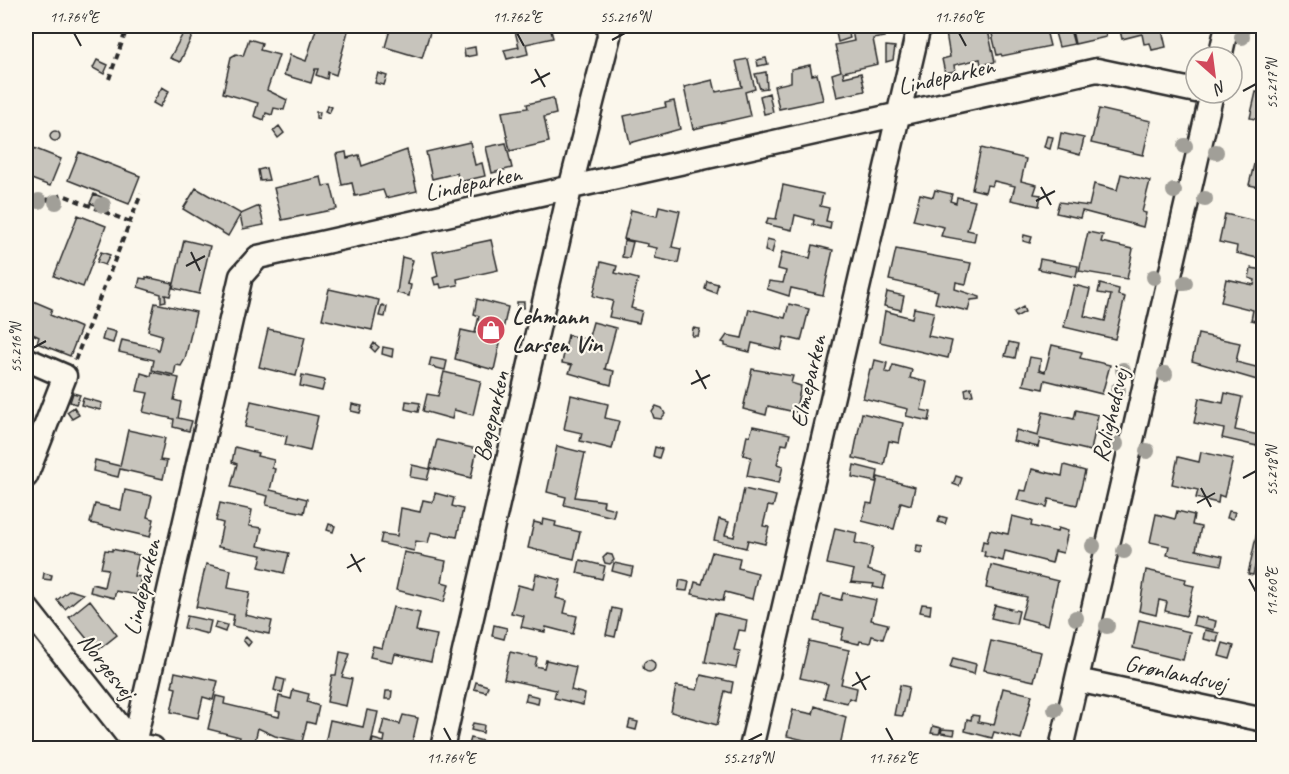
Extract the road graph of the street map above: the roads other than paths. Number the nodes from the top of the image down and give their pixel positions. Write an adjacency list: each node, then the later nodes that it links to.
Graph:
1 (608, 26): 8 (street, Bøgeparken)
2 (919, 26): 7 (street, Elmeparken)
3 (1227, 26): 4 (street)
4 (1223, 45)
5 (1184, 88): 7 (street, Lindeparken)
6 (1203, 105): 12 (street, Rolighedsvej)
7 (897, 115): 8 (street, Lindeparken); 16 (street, Elmeparken)
8 (570, 189): 14 (street, Lindeparken); 15 (street, Bøgeparken)
9 (26, 359): 10 (street)
10 (26, 476)
11 (26, 607): 14 (street, Norgesvej)
12 (1077, 680): 13 (street, Grønlandsvej); 17 (street, Rolighedsvej)
13 (1263, 720)
14 (140, 747)
15 (442, 748)
16 (751, 748)
17 (1062, 748)

